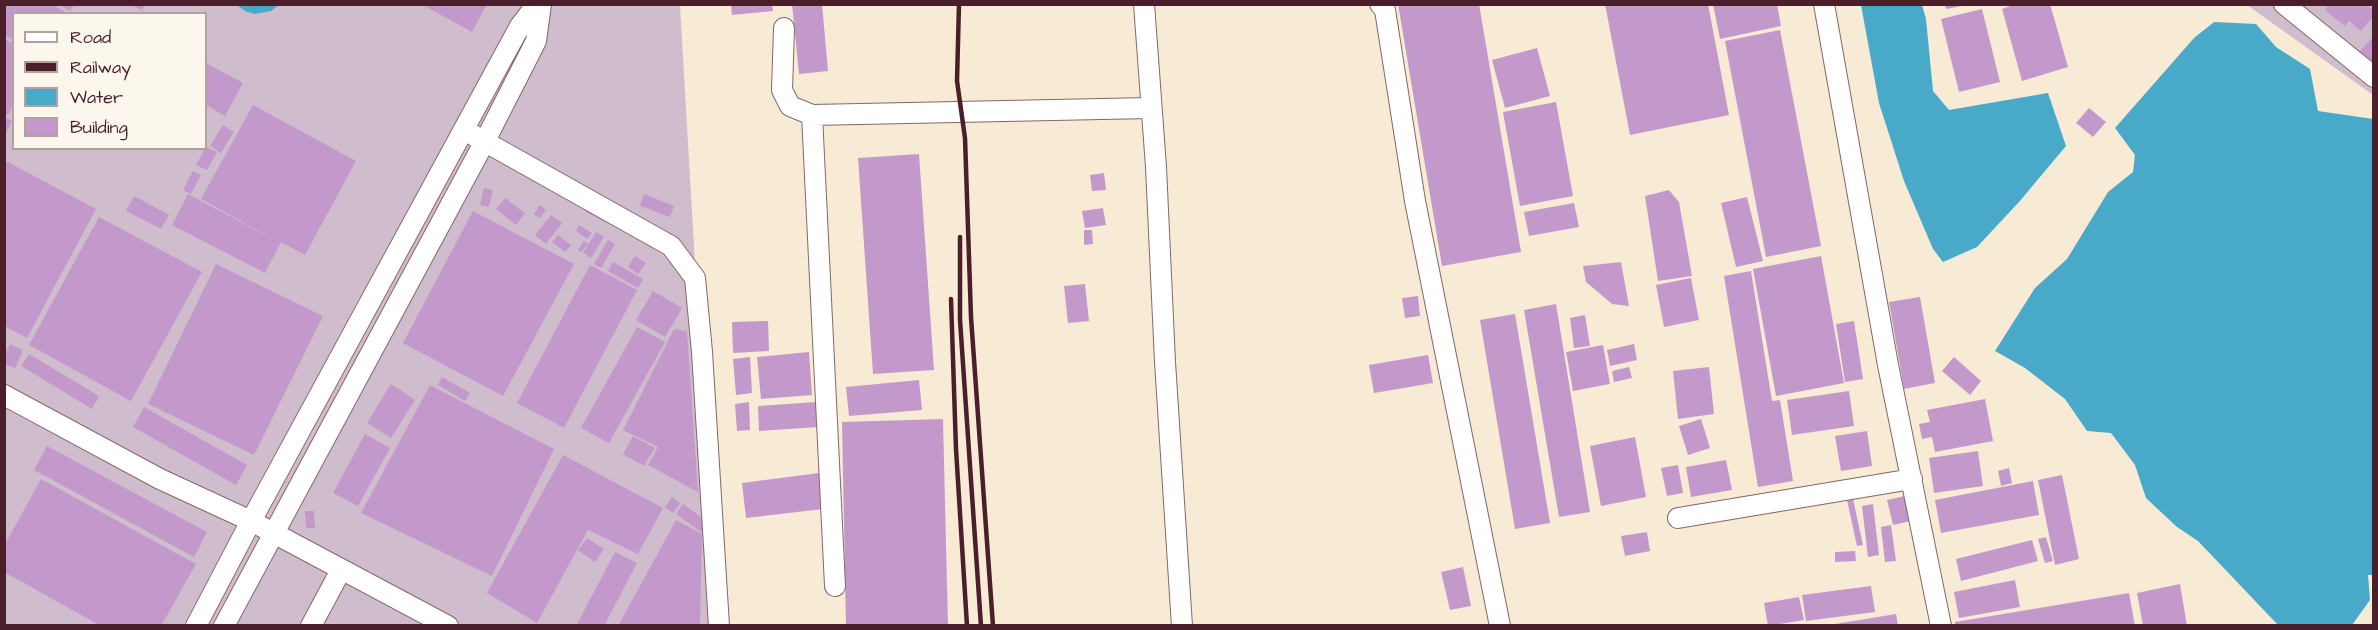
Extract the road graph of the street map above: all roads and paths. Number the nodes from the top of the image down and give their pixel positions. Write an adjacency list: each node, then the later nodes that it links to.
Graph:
1 (537, 4): 11 (street)
2 (541, 4): 12 (street)
3 (1144, 4): 9 (street)
4 (1824, 4): 14 (street)
5 (2284, 4): 8 (street)
6 (1383, 6): 26 (street)
7 (784, 28): 10 (street)
8 (2373, 77)
9 (1150, 108): 10 (street); 25 (street)
10 (812, 116): 19 (street)
11 (463, 130): 12 (street); 16 (street)
12 (485, 141): 17 (street); 20 (street)
13 (4, 395): 16 (street)
14 (1912, 479): 15 (street); 27 (street)
15 (1678, 519)
16 (251, 521): 17 (street); 21 (street)
17 (273, 533): 18 (street); 22 (street)
18 (341, 570): 23 (street); 24 (street)
19 (835, 586)
20 (719, 621)
21 (196, 626)
22 (224, 626)
23 (310, 626)
24 (448, 626)
25 (1182, 626)
26 (1500, 626)
27 (1941, 626)

